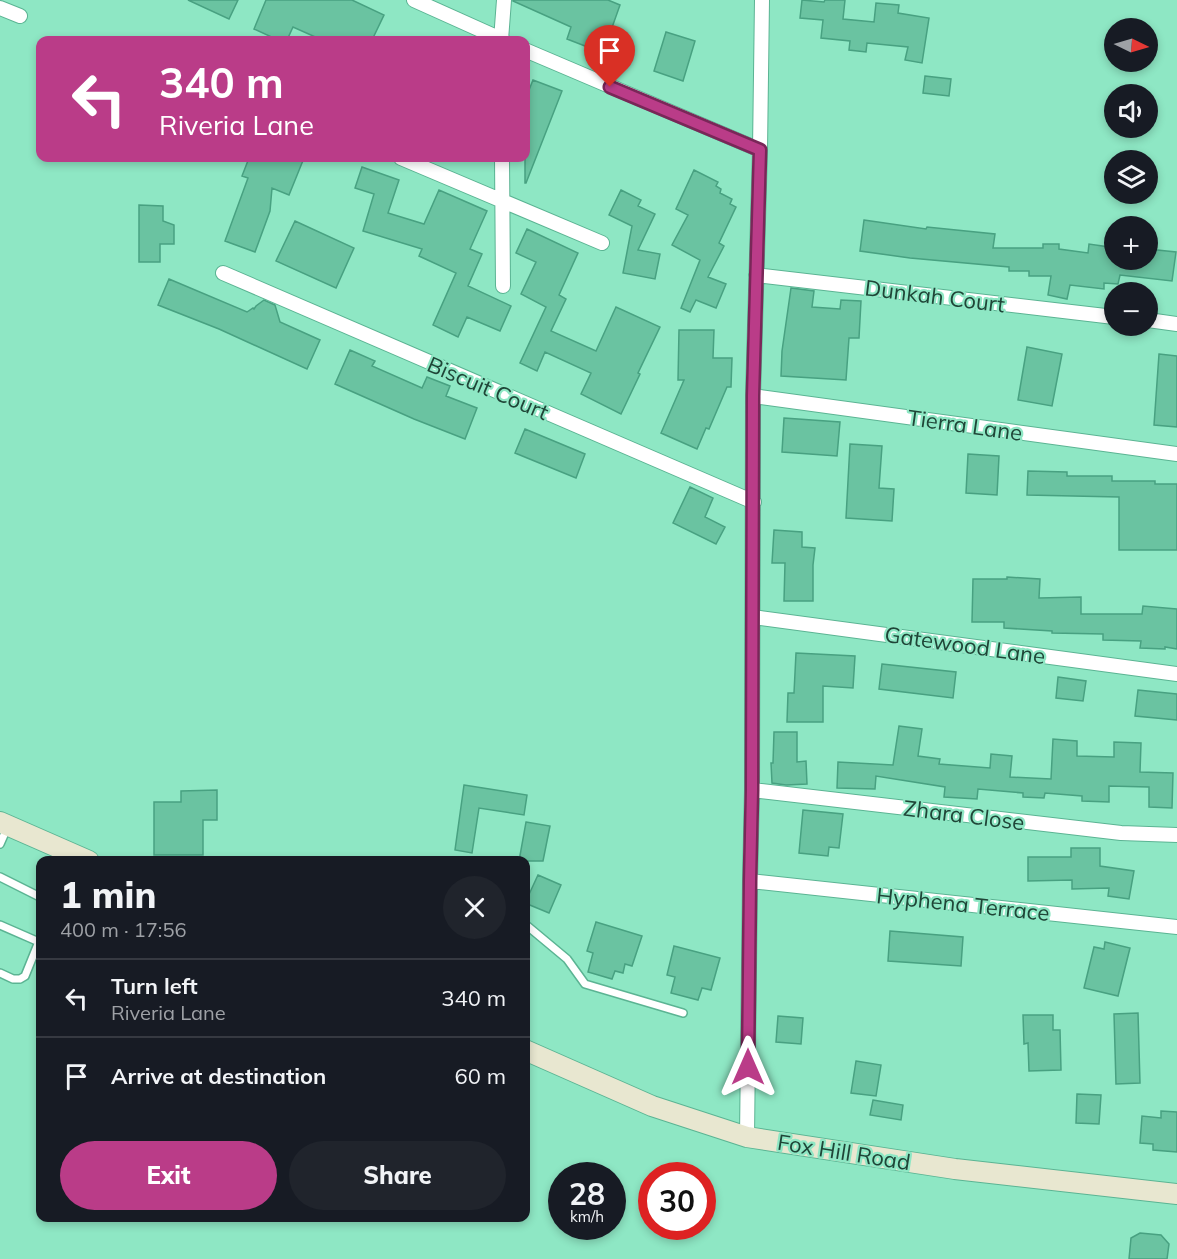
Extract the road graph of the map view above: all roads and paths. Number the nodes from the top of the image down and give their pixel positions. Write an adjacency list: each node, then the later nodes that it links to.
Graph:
1 (414, 0): 6 (street)
2 (504, 0): 7 (street)
3 (762, 0): 9 (street)
4 (0, 8): 5 (street)
5 (20, 16)
6 (493, 36)
7 (502, 36)
8 (530, 52): 9 (street)
9 (760, 150): 15 (street)
10 (410, 162): 12 (street)
11 (502, 162): 12 (street)
12 (502, 201): 13 (street); 16 (street)
13 (602, 243)
14 (223, 273): 22 (street, Biscuit Court)
15 (756, 275): 17 (street, Dunkah Court); 20 (street)
16 (503, 285)
17 (1104, 316)
18 (1158, 321): 19 (street)
19 (1177, 324)
20 (753, 396): 21 (street, Tierra Lane); 22 (street)
21 (1177, 454)
22 (754, 502): 23 (street)
23 (753, 617): 24 (street, Gatewood Lane); 25 (street)
24 (1177, 674)
25 (752, 790): 27 (street, Zhara Close); 31 (street)
26 (4, 824): 28 (lane); 29 (main road)
27 (1177, 835)
28 (0, 844)
29 (78, 856)
30 (0, 877): 32 (lane)
31 (750, 881): 34 (street, Hyphena Terrace); 41 (street)
32 (36, 895)
33 (0, 925): 36 (lane)
34 (1177, 927)
35 (530, 928): 39 (lane)
36 (36, 938)
37 (36, 950): 38 (lane)
38 (0, 973)
39 (683, 1013)
40 (530, 1052): 41 (main road, Fox Hill Road)
41 (747, 1137): 42 (main road, Fox Hill Road)
42 (1177, 1194)

